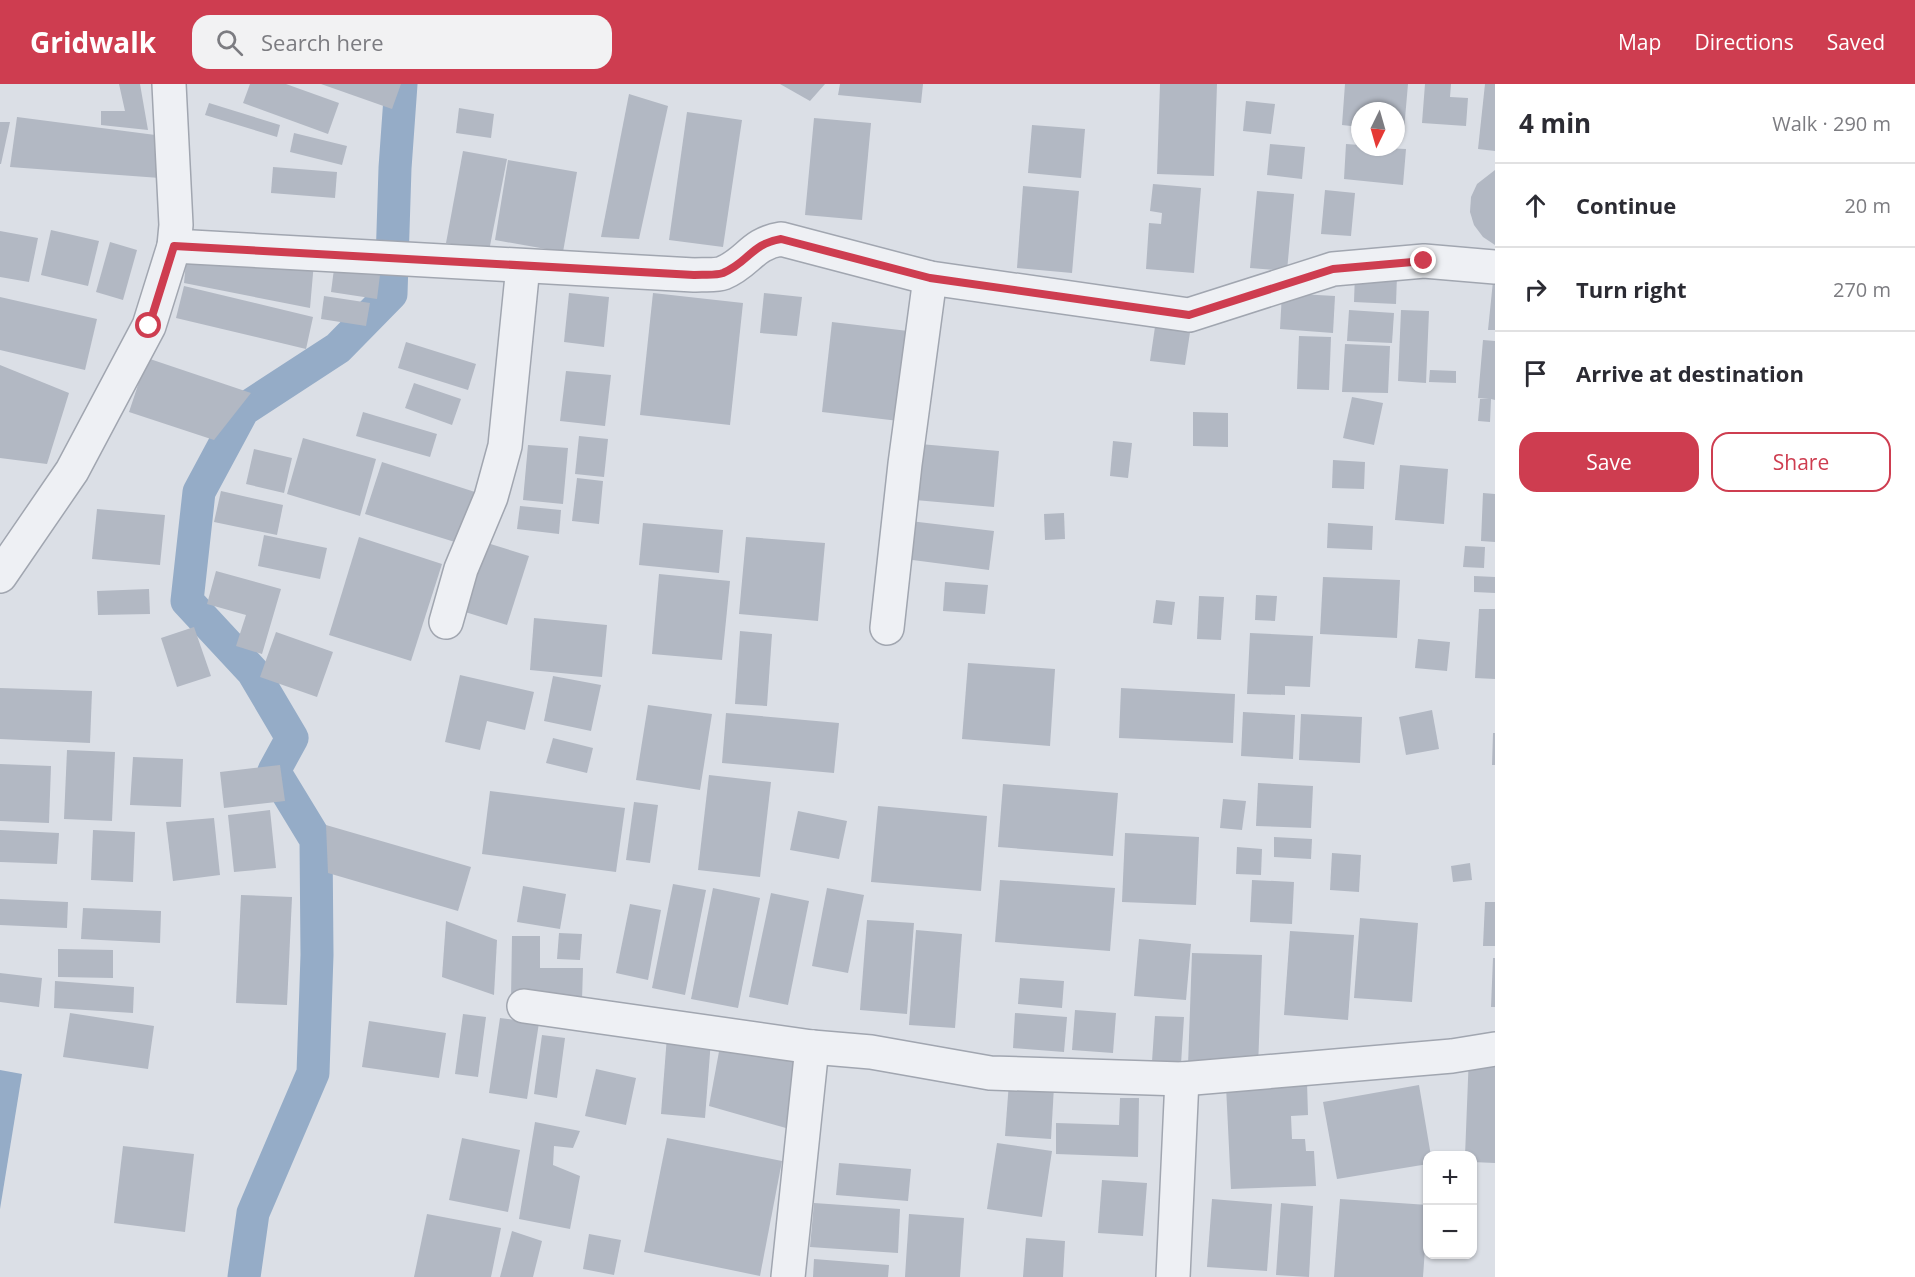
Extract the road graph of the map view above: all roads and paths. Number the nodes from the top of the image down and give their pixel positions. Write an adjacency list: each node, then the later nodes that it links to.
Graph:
1 (169, 84): 2 (street)
2 (174, 246): 3 (street); 6 (street)
3 (523, 266): 5 (street); 7 (street)
4 (1495, 267): 5 (street)
5 (930, 278): 8 (street)
6 (0, 576)
7 (446, 622)
8 (887, 628)
9 (524, 1006): 10 (street)
10 (812, 1047): 12 (street); 13 (street)
11 (1495, 1049): 12 (street)
12 (1182, 1079): 14 (street)
13 (788, 1277)
14 (1173, 1277)

